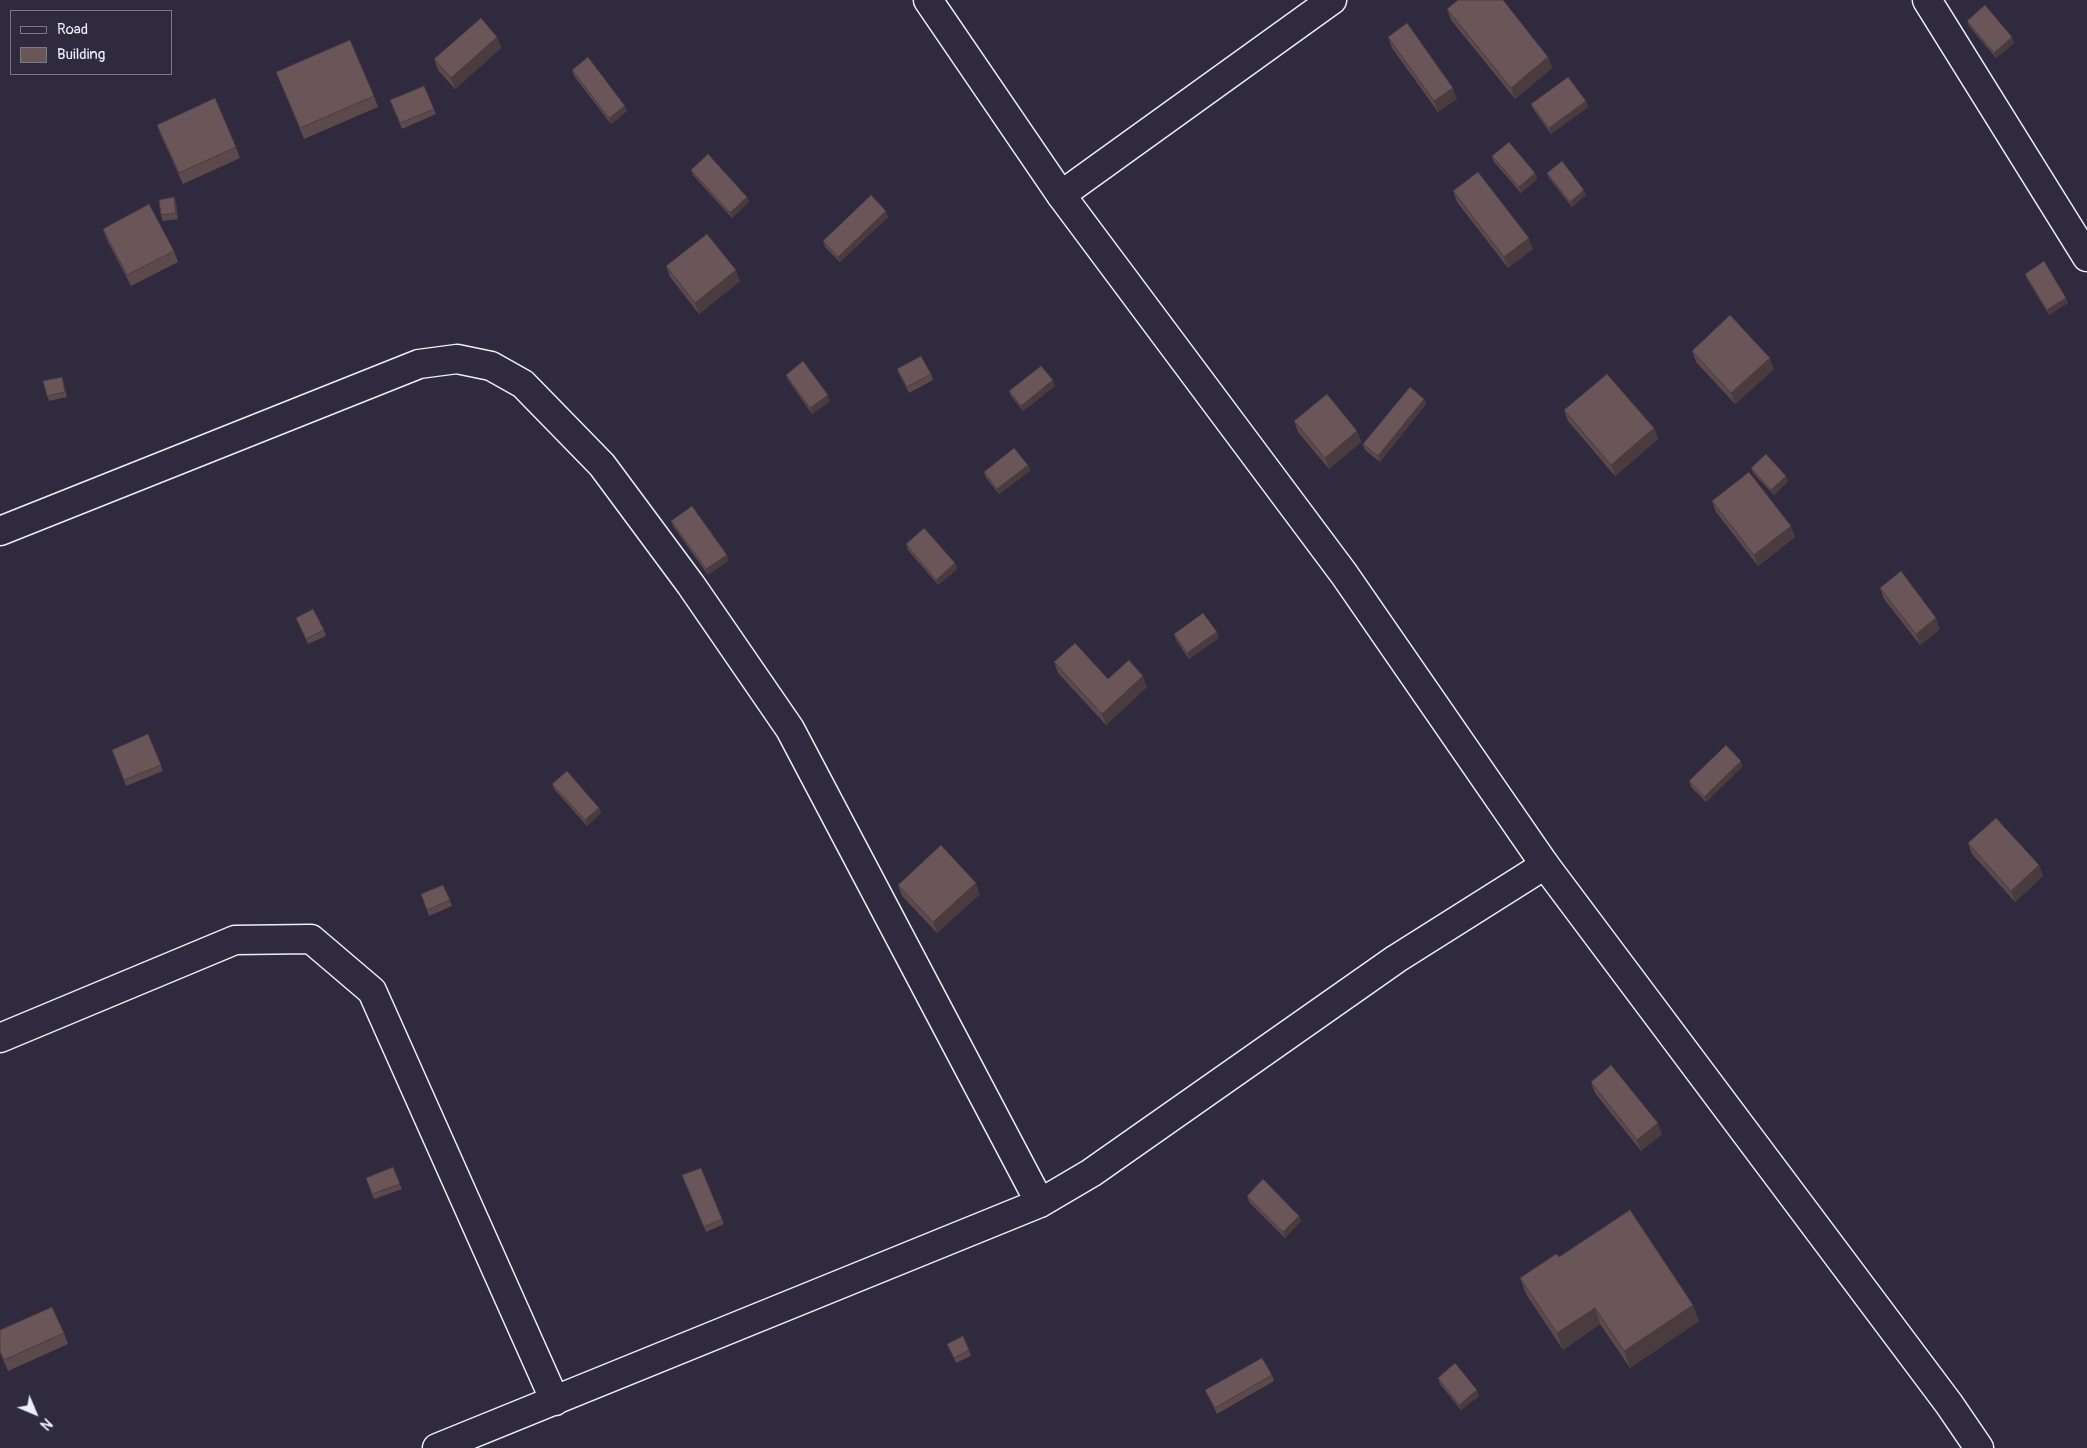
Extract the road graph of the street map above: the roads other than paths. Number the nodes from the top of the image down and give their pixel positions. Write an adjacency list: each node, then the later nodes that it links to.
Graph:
1 (928, 0): 4 (street)
2 (1332, 0): 4 (street)
3 (1927, 0): 5 (street)
4 (1061, 196): 7 (street)
5 (2087, 257)
6 (0, 531): 9 (street)
7 (1546, 865): 9 (street); 12 (street)
8 (0, 1038): 10 (street)
9 (1040, 1203): 10 (street)
10 (554, 1401): 11 (street)
11 (437, 1448)
12 (1979, 1448)

